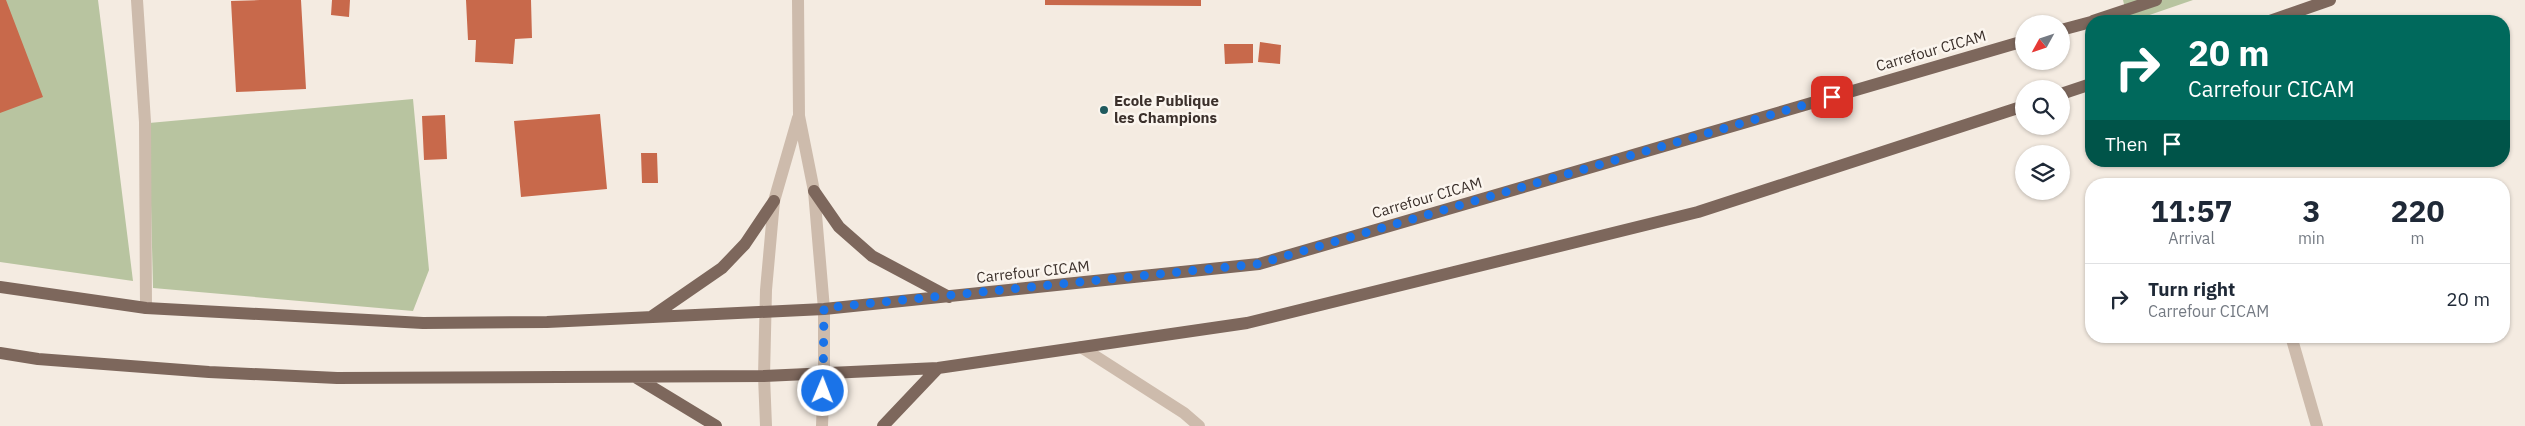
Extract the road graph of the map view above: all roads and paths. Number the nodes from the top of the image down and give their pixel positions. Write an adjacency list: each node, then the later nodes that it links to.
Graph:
1 (137, 0): 18 (street)
2 (798, 0): 13 (street)
3 (2156, 0): 5 (main road)
4 (2330, 0): 6 (main road)
5 (2112, 15)
6 (2287, 15)
7 (2085, 24): 8 (main road)
8 (2070, 28)
9 (2015, 44): 17 (main road, Carrefour CICAM)
10 (2085, 86): 11 (main road)
11 (2070, 91)
12 (2015, 109): 23 (main road)
13 (799, 116): 14 (street); 15 (street)
14 (814, 192): 17 (main road); 19 (street)
15 (774, 200): 20 (street); 21 (main road)
16 (0, 287): 18 (main road, Carrefour CICAM)
17 (949, 297): 19 (main road, Carrefour CICAM)
18 (146, 308): 21 (main road, Carrefour CICAM)
19 (824, 308): 20 (main road, Carrefour CICAM); 26 (street)
20 (766, 313): 21 (main road, Carrefour CICAM); 27 (street)
21 (650, 318)
22 (2292, 343): 34 (street)
23 (1081, 348): 25 (main road); 33 (street)
24 (0, 353): 28 (main road)
25 (938, 368): 26 (main road); 32 (main road)
26 (824, 374): 27 (main road); 31 (street)
27 (764, 376): 28 (main road); 30 (street)
28 (637, 378): 29 (main road)
29 (716, 426)
30 (766, 426)
31 (822, 426)
32 (883, 426)
33 (1199, 426)
34 (2317, 426)

